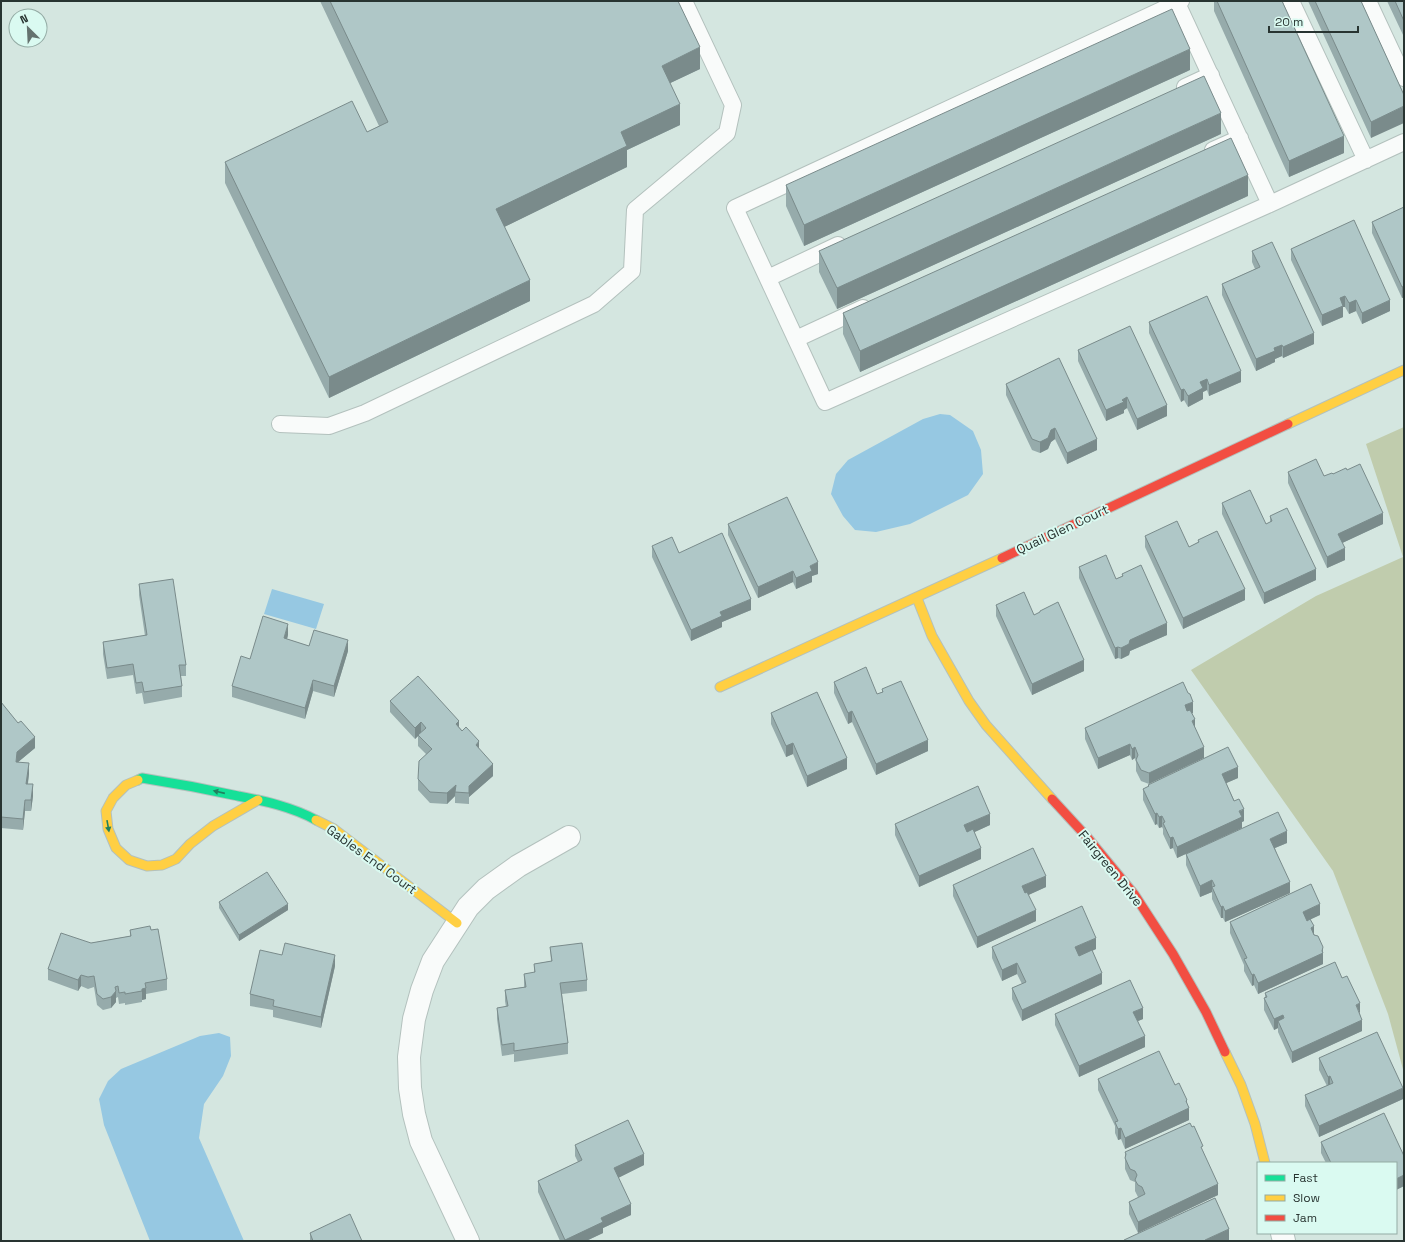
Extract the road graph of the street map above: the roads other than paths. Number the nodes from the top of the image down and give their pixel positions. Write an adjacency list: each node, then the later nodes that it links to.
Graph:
1 (684, 1): 18 (lane)
2 (1291, 1): 11 (lane)
3 (1368, 1): 6 (lane)
4 (1178, 2): 5 (lane); 14 (lane)
5 (1211, 75): 7 (lane); 8 (lane)
6 (1404, 78)
7 (1174, 92)
8 (1240, 138): 10 (lane); 12 (lane)
9 (1404, 142): 11 (lane)
10 (1203, 155)
11 (1366, 160): 12 (lane)
12 (1270, 204): 16 (lane)
13 (855, 238): 14 (lane)
14 (768, 278): 16 (lane)
15 (876, 302): 16 (lane)
16 (796, 339)
17 (1404, 370): 19 (street, Quail Glen Court)
18 (280, 424)
19 (917, 598): 20 (street, Quail Glen Court); 24 (street, Fairgreen Drive)
20 (720, 687)
21 (258, 800): 21 (street, Gables End Court, one-way to 21); 23 (street, Gables End Court)
22 (569, 837): 23 (street)
23 (457, 923): 25 (street)
24 (1265, 1162)
25 (468, 1241)

